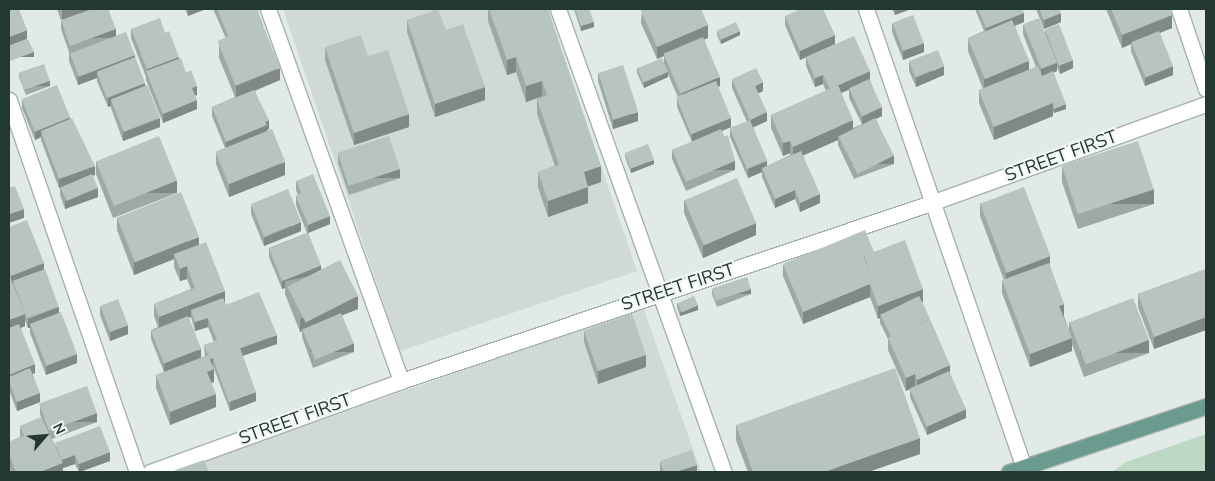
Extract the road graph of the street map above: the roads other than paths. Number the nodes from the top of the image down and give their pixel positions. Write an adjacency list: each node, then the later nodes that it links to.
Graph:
1 (268, 9): 10 (street)
2 (558, 9): 9 (street)
3 (866, 9): 8 (street)
4 (1179, 9): 5 (street)
5 (1206, 89)
6 (9, 100): 13 (street)
7 (1206, 104): 8 (street, STREET FIRST)
8 (931, 203): 9 (street, STREET FIRST); 12 (street)
9 (658, 293): 10 (street, STREET FIRST); 15 (street)
10 (400, 381): 14 (street, STREET FIRST)
11 (1206, 406): 12 (main road)
12 (1024, 467): 16 (main road)
13 (137, 472)
14 (150, 472)
15 (724, 472)
16 (1009, 472)

